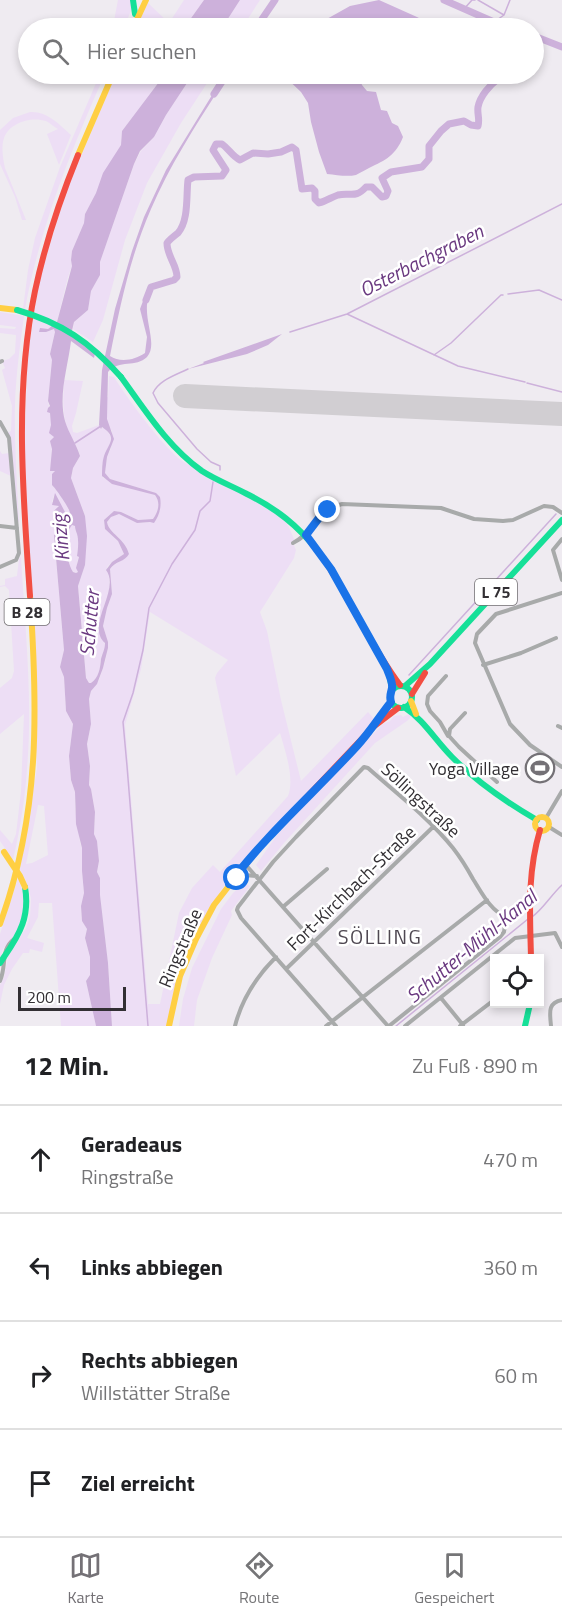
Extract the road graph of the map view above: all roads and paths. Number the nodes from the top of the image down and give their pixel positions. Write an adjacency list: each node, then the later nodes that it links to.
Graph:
1 (133, 0): 4 (main road)
2 (141, 0): 4 (main road)
3 (146, 0): 6 (main road)
4 (135, 14): 5 (main road)
5 (133, 18)
6 (138, 18)
7 (104, 84): 51 (main road, B 28)
8 (109, 84): 54 (main road, B 28)
9 (0, 308): 15 (main road, bridge)
10 (0, 422): 14 (street)
11 (562, 513): 15 (street)
12 (562, 520): 22 (main road, L 75)
13 (0, 526): 14 (street)
14 (17, 528): 18 (street)
15 (306, 535): 17 (street); 24 (main road)
16 (562, 539): 19 (street)
17 (293, 543)
18 (0, 567)
19 (562, 580)
20 (562, 593): 23 (street)
21 (556, 638): 23 (street)
22 (430, 664): 26 (main road, L 75); 28 (main road, L 75)
23 (483, 665): 35 (street)
24 (387, 669): 26 (main road); 27 (main road)
25 (446, 676): 34 (street)
26 (403, 686): 27 (main road); 28 (main road)
27 (392, 689): 29 (main road)
28 (411, 698): 30 (main road); 32 (main road)
29 (391, 702): 30 (main road); 33 (main road, Ringstraße)
30 (401, 708): 32 (main road); 33 (main road, Ringstraße)
31 (465, 713): 34 (street)
32 (418, 718): 39 (main road)
33 (373, 727): 45 (main road, Ringstraße)
34 (449, 736): 36 (street)
35 (562, 766)
36 (497, 782)
37 (562, 791): 38 (street)
38 (546, 818): 39 (main road); 41 (main road)
39 (537, 820): 42 (main road)
40 (434, 827): 47 (street, Söllingstraße); 49 (street, Söllingstraße); 58 (street, Fort-Kirchbach-Straße)
41 (549, 827): 42 (main road); 43 (street)
42 (540, 830): 52 (main road)
43 (562, 835)
44 (2, 849): 62 (main road, bridge)
45 (245, 863): 47 (street); 48 (main road, Ringstraße)
46 (327, 869): 50 (street)
47 (259, 878): 48 (street); 50 (street); 61 (street)
48 (229, 884): 72 (main road, Ringstraße)
49 (487, 900): 53 (street, Söllingstraße); 65 (street)
50 (284, 906): 58 (street)
51 (0, 911)
52 (529, 911): 53 (street); 57 (main road)
53 (506, 917): 76 (street)
54 (0, 924)
55 (560, 930): 56 (street)
56 (555, 933): 57 (street); 59 (street)
57 (530, 938): 60 (main road); 66 (street)
58 (315, 942): 63 (street, Fort-Kirchbach-Straße); 65 (street)
59 (562, 947)
60 (531, 954)
61 (276, 957): 63 (street); 73 (street)
62 (2, 964): 64 (street)
63 (287, 968): 70 (street)
64 (0, 981)
65 (363, 997): 70 (street); 76 (street)
66 (441, 998): 71 (street); 77 (street)
67 (562, 1000): 79 (street)
68 (490, 1004): 71 (street)
69 (529, 1008): 78 (main road)
70 (332, 1021): 74 (street); 75 (street)
71 (462, 1025)
72 (169, 1026)
73 (235, 1026)
74 (326, 1026)
75 (336, 1026)
76 (389, 1026)
77 (405, 1026)
78 (525, 1026)
79 (551, 1026)

